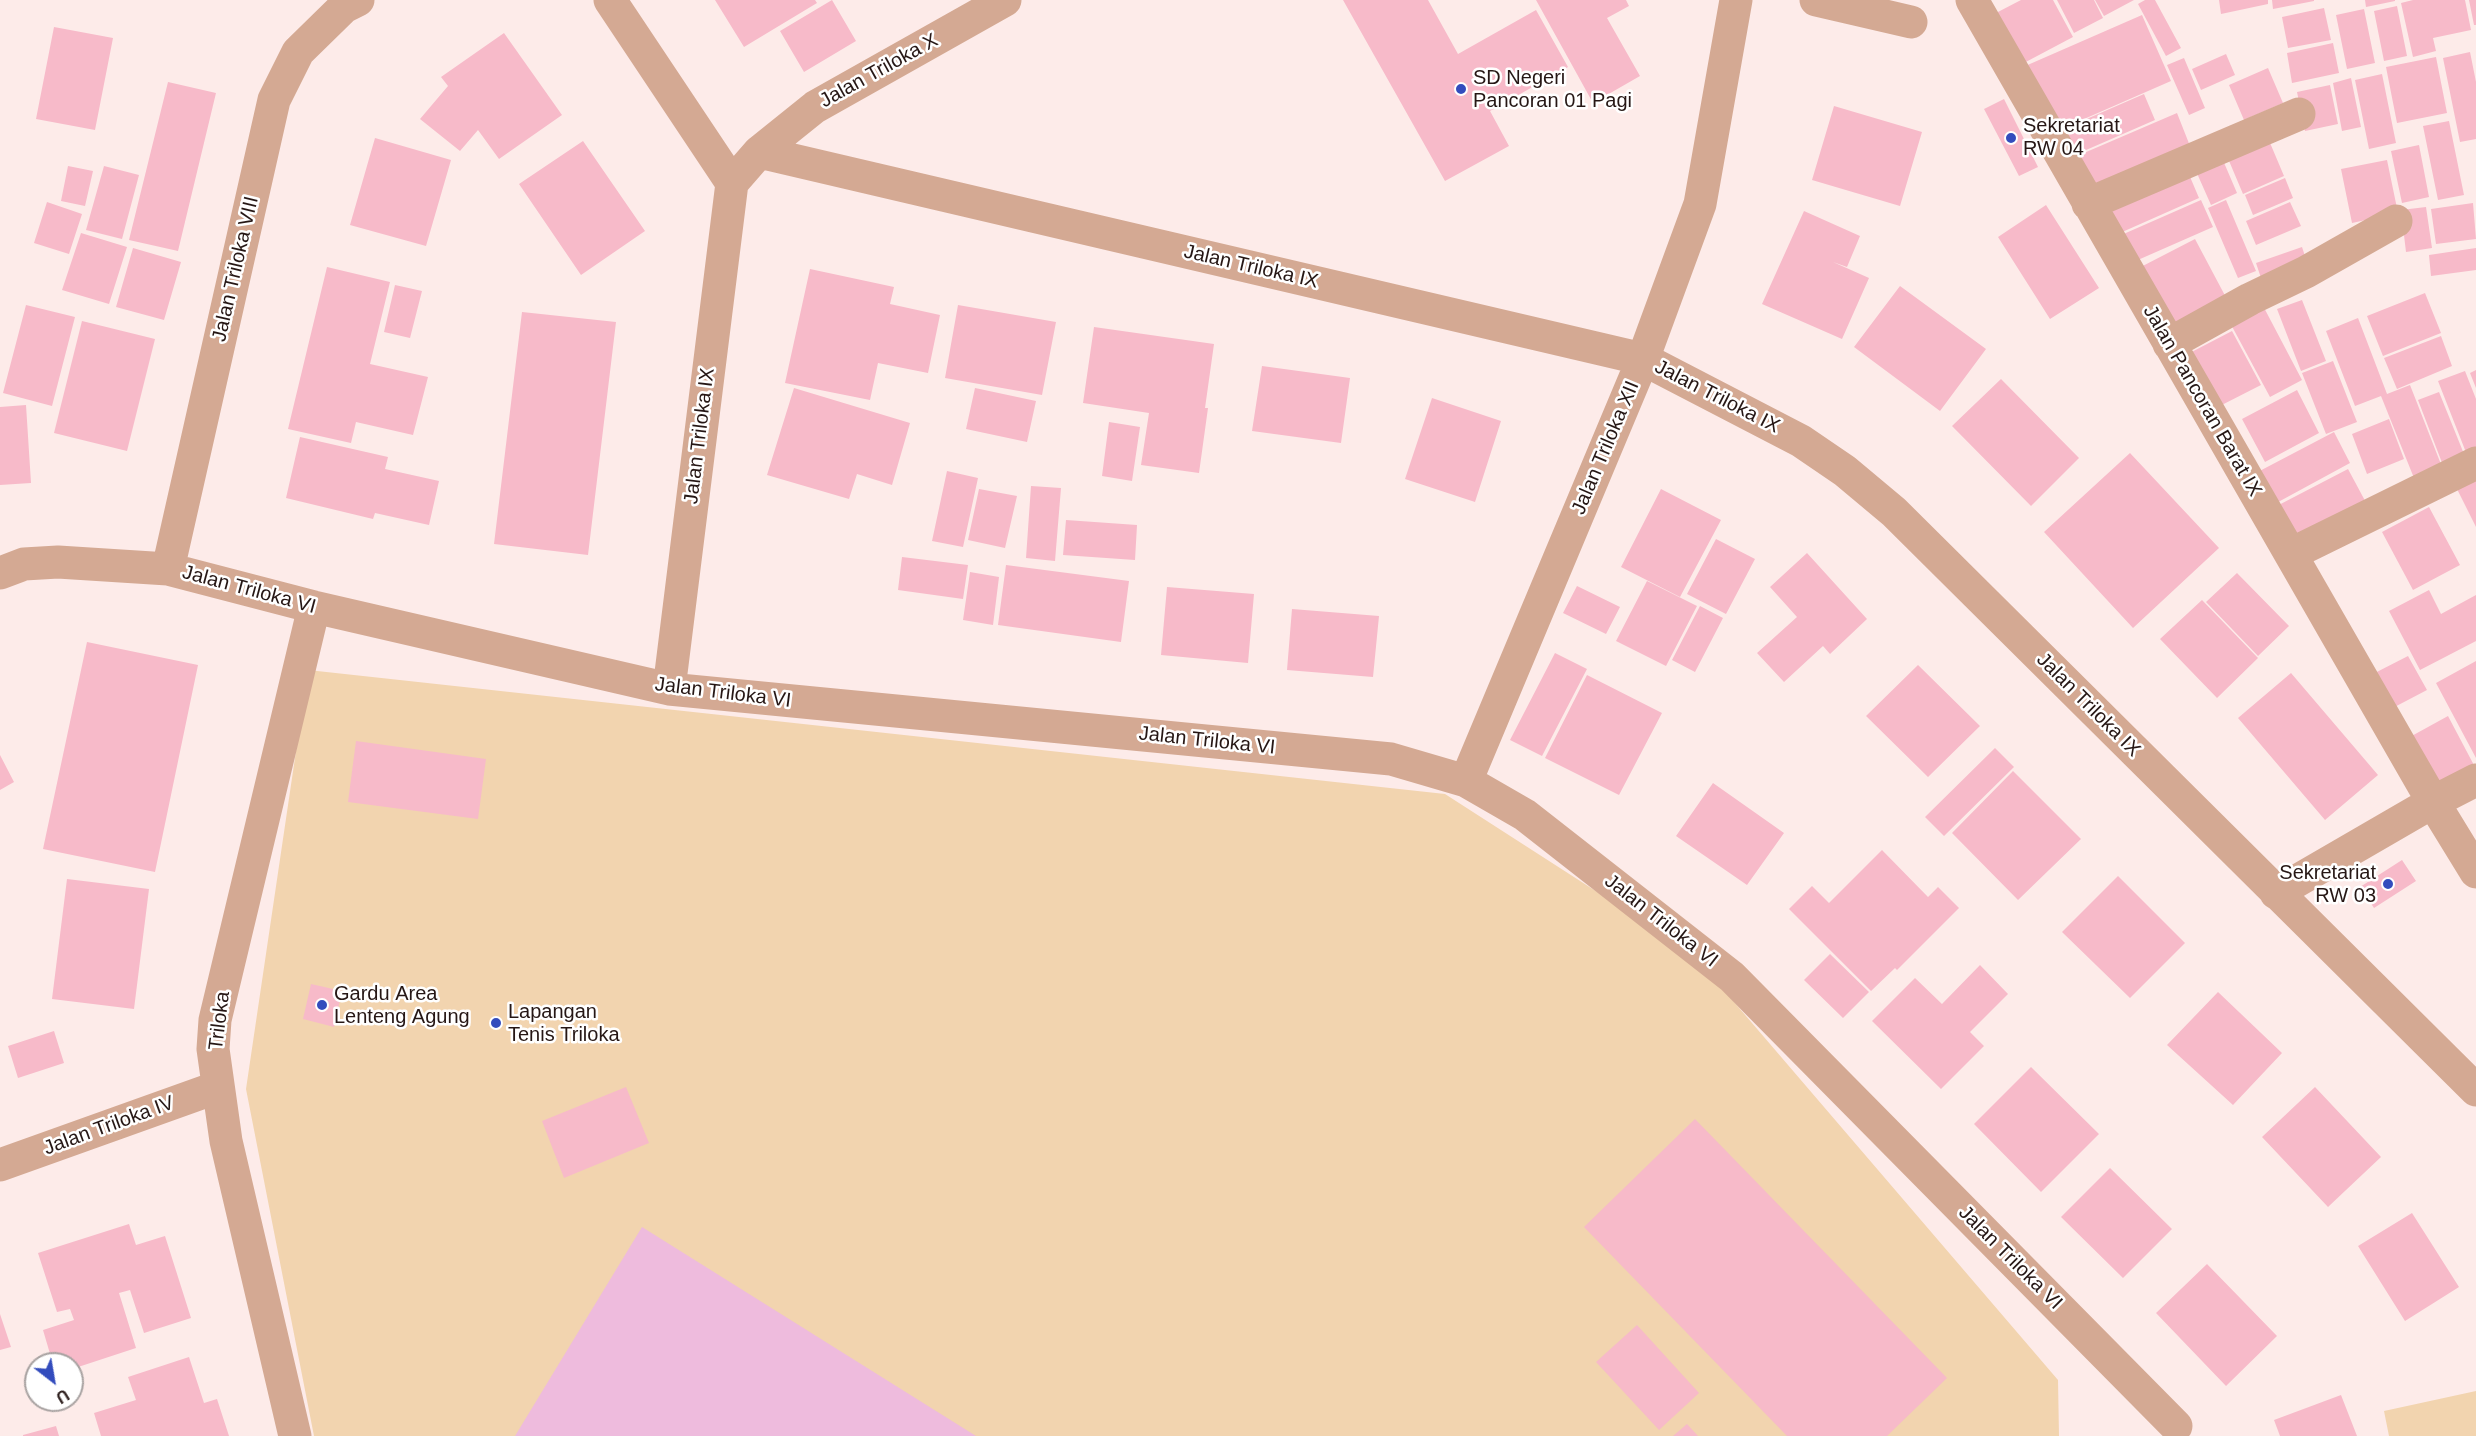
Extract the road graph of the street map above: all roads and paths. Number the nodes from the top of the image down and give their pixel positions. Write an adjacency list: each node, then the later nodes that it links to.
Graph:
1 (358, 0): 17 (street, Jalan Triloka VIII)
2 (610, 0): 10 (street)
3 (1005, 0): 9 (street, Jalan Triloka X)
4 (1736, 0): 14 (street, Jalan Triloka XII)
5 (1816, 0): 7 (street)
6 (1972, 0): 11 (street, Jalan Pancoran Barat IX)
7 (1911, 22)
8 (2299, 114): 11 (street)
9 (759, 152): 10 (street); 14 (street, Jalan Triloka IX)
10 (732, 183): 20 (street, Jalan Triloka IX)
11 (2088, 204): 13 (street, Jalan Pancoran Barat IX)
12 (2396, 221): 13 (street)
13 (2169, 344): 16 (street, Jalan Pancoran Barat IX)
14 (1643, 359): 22 (street, Jalan Triloka XII); 25 (street, Jalan Triloka IX)
15 (2476, 463): 16 (street)
16 (2291, 554): 23 (street, Jalan Pancoran Barat IX)
17 (168, 568): 18 (street, Jalan Triloka VI); 19 (street, Jalan Triloka VI)
18 (0, 573)
19 (314, 607): 20 (street, Jalan Triloka VI); 26 (street, Triloka)
20 (669, 689): 22 (street, Jalan Triloka VI)
21 (2476, 780): 23 (street)
22 (1466, 781): 29 (street, Jalan Triloka VI)
23 (2433, 802): 24 (street, Jalan Pancoran Barat IX); 25 (street)
24 (2476, 872)
25 (2276, 892): 27 (street, Jalan Triloka IX)
26 (218, 1087): 28 (street, Jalan Triloka IV); 30 (street, Triloka)
27 (2476, 1090)
28 (0, 1165)
29 (2175, 1426)
30 (295, 1436)

